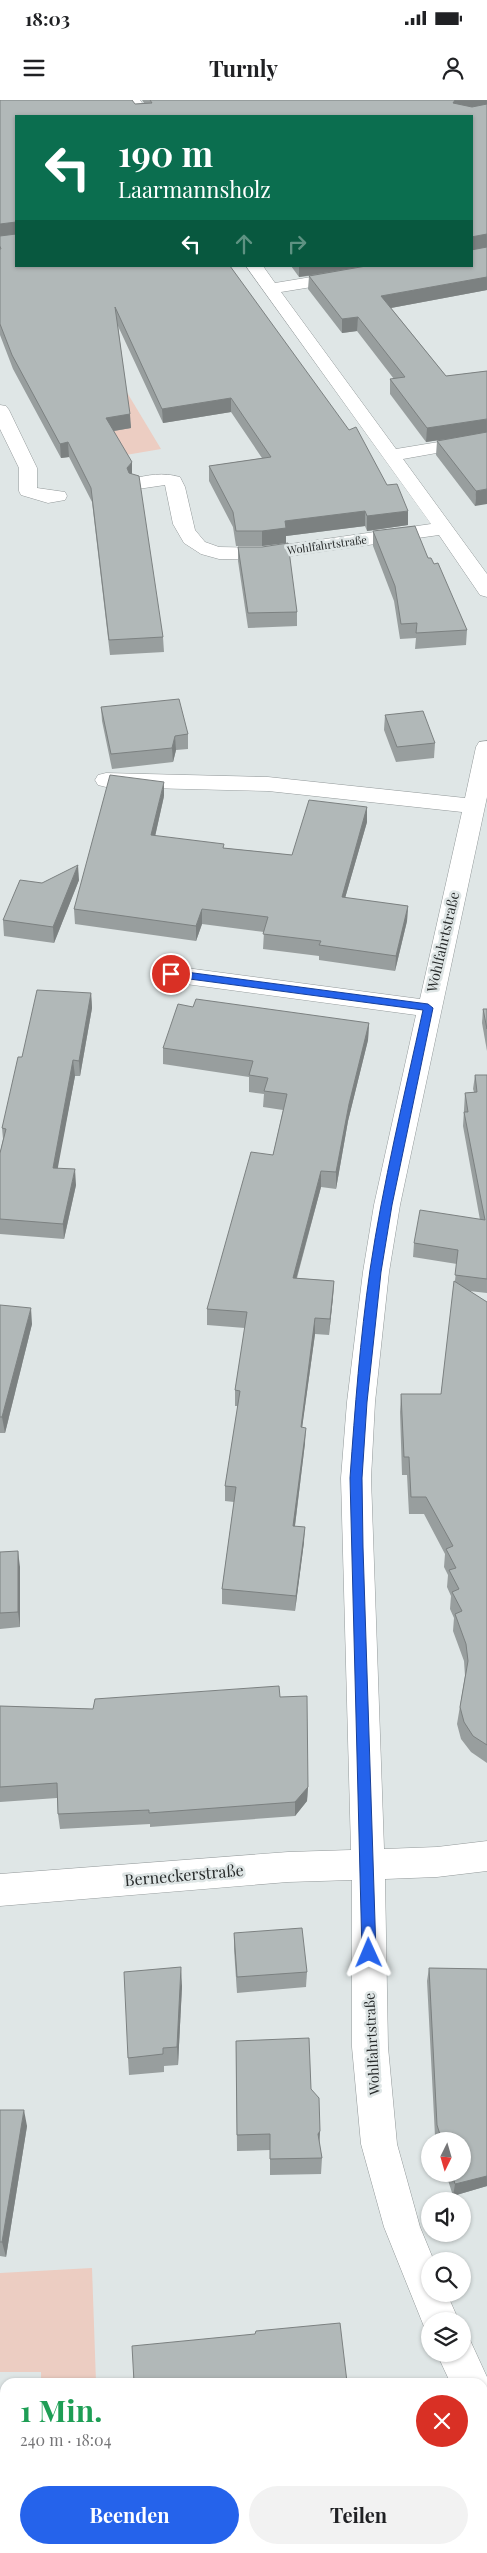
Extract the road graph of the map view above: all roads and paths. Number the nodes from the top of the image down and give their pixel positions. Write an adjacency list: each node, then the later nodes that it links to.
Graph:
1 (133, 100): 2 (street)
2 (143, 115)
3 (255, 267): 5 (street)
4 (404, 267): 5 (street)
5 (270, 289): 8 (street)
6 (0, 410): 10 (street)
7 (487, 440): 8 (street)
8 (392, 456): 11 (street)
9 (138, 483): 11 (street, Wohlfahrtstraße)
10 (58, 496)
11 (444, 528): 12 (street)
12 (487, 591)
13 (487, 747): 15 (street, Wohlfahrtstraße)
14 (106, 780): 15 (street)
15 (473, 806): 17 (street, Wohlfahrtstraße)
16 (171, 974): 17 (street)
17 (428, 1008): 19 (street, Wohlfahrtstraße)
18 (487, 1856): 19 (street, Berneckerstraße)
19 (368, 1865): 20 (street, Berneckerstraße); 21 (street, Wohlfahrtstraße)
20 (0, 1890)
21 (436, 2312)
22 (460, 2362): 23 (street)
23 (468, 2378)

